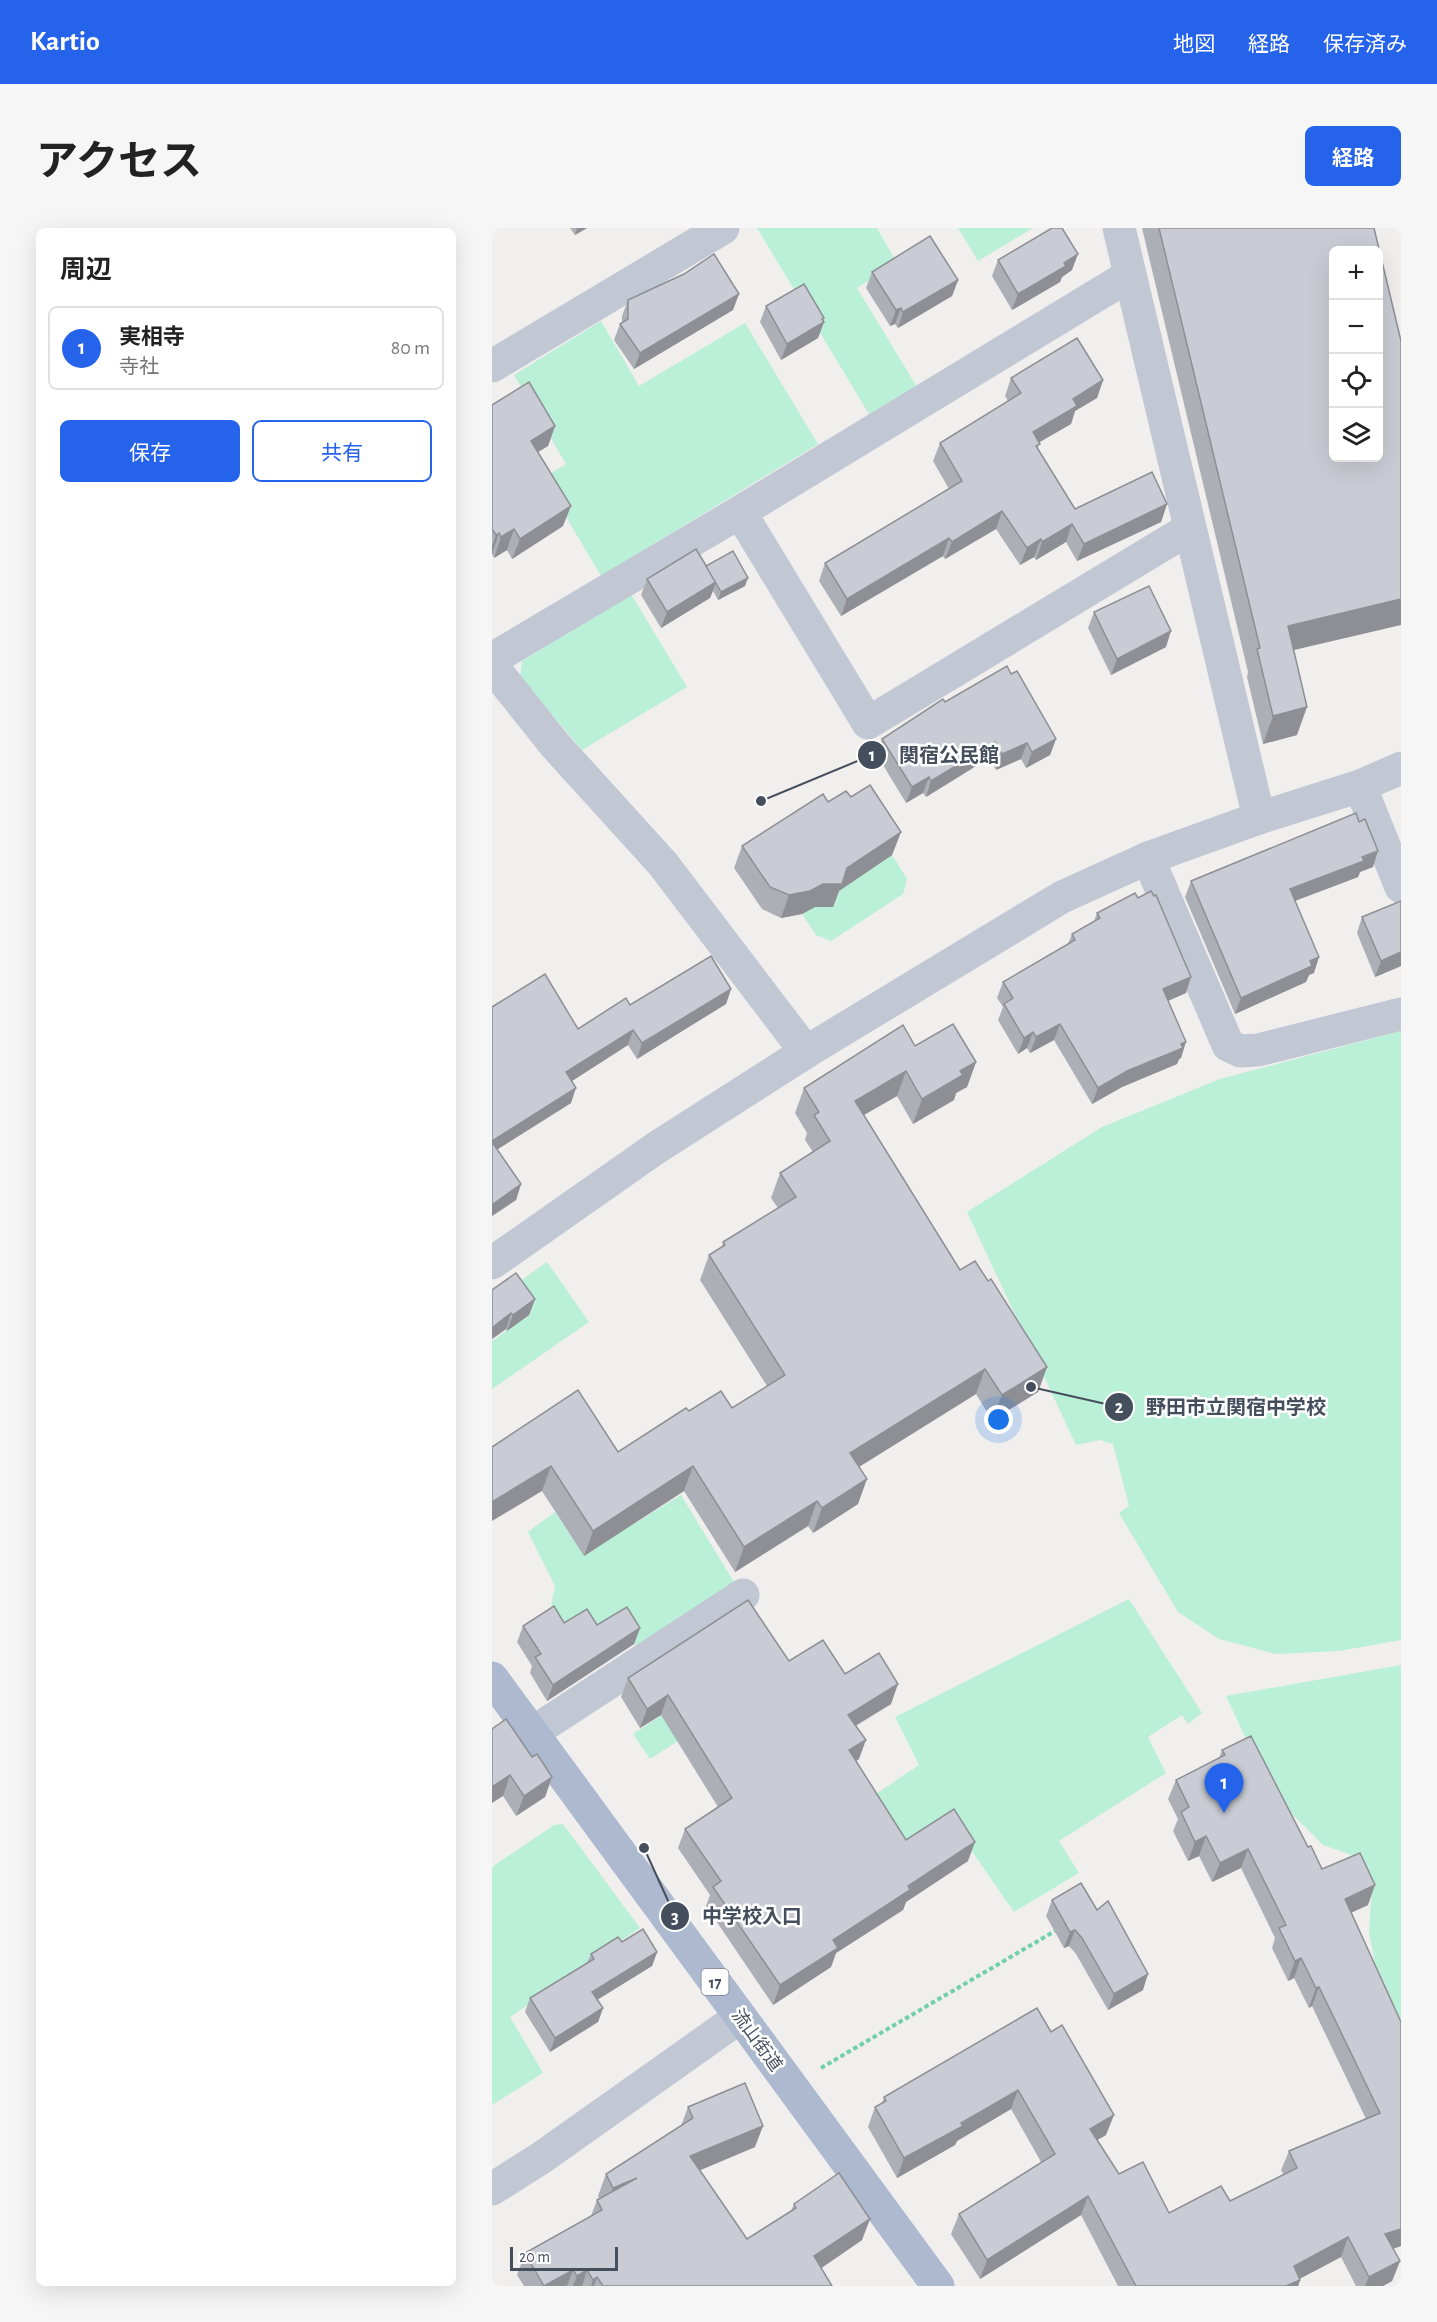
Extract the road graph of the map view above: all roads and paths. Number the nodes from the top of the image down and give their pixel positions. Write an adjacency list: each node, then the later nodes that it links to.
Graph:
1 (723, 228): 4 (street)
2 (1119, 228): 3 (street)
3 (1130, 275): 5 (street); 6 (street)
4 (492, 366)
5 (740, 513): 6 (street); 7 (street)
6 (1190, 529): 11 (street)
7 (492, 659)
8 (492, 666): 15 (street)
9 (1401, 768): 10 (street)
10 (1360, 786): 11 (street); 13 (street)
11 (1259, 818): 12 (street)
12 (1148, 858): 14 (street); 15 (street)
13 (1401, 887)
14 (1401, 1014)
15 (806, 1052): 16 (street)
16 (492, 1263)
17 (743, 1595): 19 (street)
18 (492, 1678): 19 (main road, 流山街道 / 17)
19 (532, 1732): 21 (main road, 流山街道 / 17)
20 (1054, 1931): 22 (path)
21 (740, 2017): 23 (street); 24 (main road, 流山街道 / 17)
22 (812, 2073)
23 (492, 2189)
24 (938, 2286)

